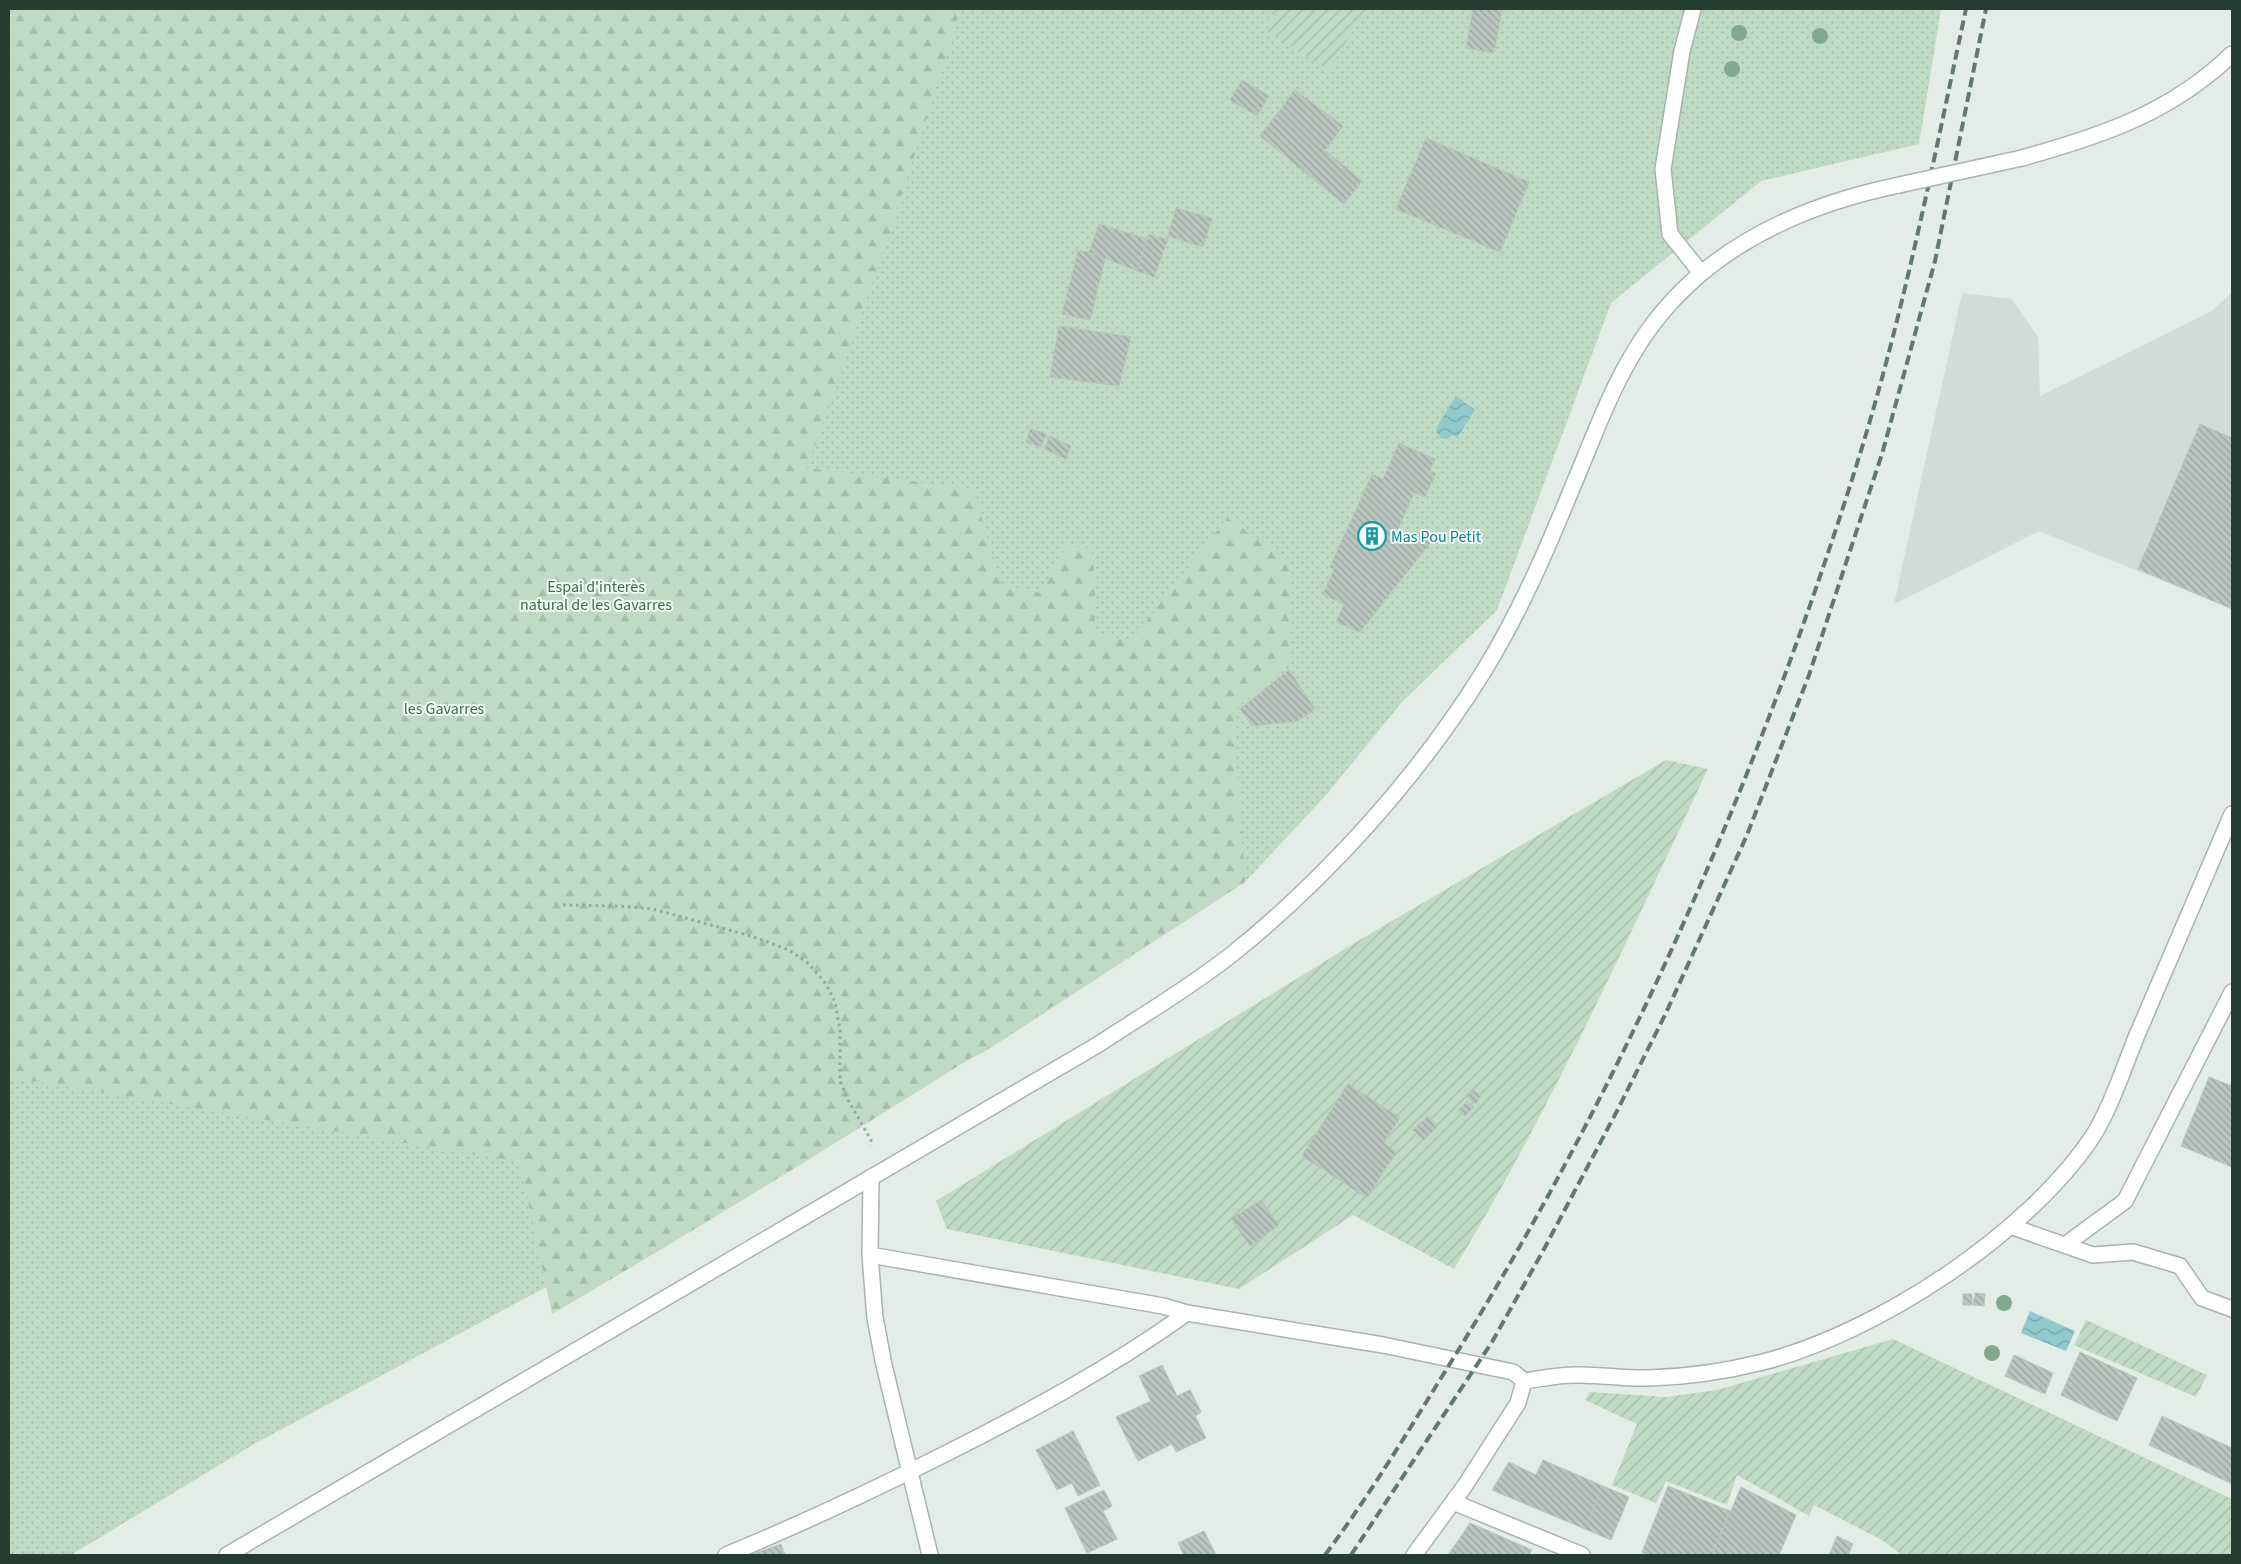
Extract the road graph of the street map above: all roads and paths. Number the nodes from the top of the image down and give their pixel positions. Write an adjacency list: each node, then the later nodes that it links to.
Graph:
1 (1694, 9): 3 (street)
2 (2232, 54): 3 (street, bridge)
3 (1701, 273): 7 (street)
4 (2232, 814): 8 (street)
5 (563, 905): 7 (path)
6 (2232, 992): 9 (street)
7 (871, 1177): 10 (street); 16 (street)
8 (2010, 1226): 9 (street); 13 (street)
9 (2065, 1245): 11 (street)
10 (870, 1255): 12 (street); 14 (street)
11 (2232, 1309)
12 (1188, 1313): 13 (street); 14 (street)
13 (1524, 1380): 15 (street)
14 (910, 1472): 17 (street); 18 (street)
15 (1453, 1502): 19 (street); 20 (street)
16 (227, 1555)
17 (726, 1555)
18 (930, 1555)
19 (1414, 1555)
20 (1582, 1555)

